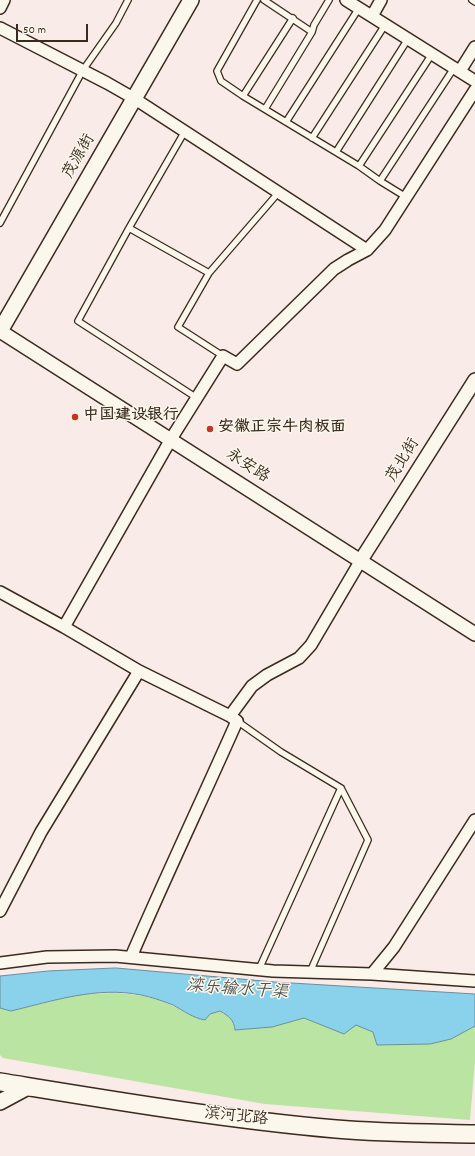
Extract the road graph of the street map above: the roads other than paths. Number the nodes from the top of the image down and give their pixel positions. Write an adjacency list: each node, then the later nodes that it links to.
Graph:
1 (4, 0): 11 (street)
2 (128, 0): 21 (lane)
3 (191, 0): 26 (main road, 茂源街)
4 (258, 0): 25 (lane)
5 (264, 0): 14 (lane)
6 (329, 0): 17 (lane)
7 (346, 0): 12 (street)
8 (381, 0): 13 (street)
9 (472, 0): 10 (lane)
10 (475, 2)
11 (0, 8)
12 (359, 8): 13 (street); 28 (lane)
13 (372, 16): 15 (street)
14 (293, 18): 17 (lane); 25 (lane)
15 (385, 25): 18 (street); 30 (lane)
16 (0, 28): 21 (street)
17 (312, 32): 27 (lane)
18 (408, 39): 20 (street); 31 (lane)
19 (475, 47): 22 (street)
20 (432, 54): 22 (street); 32 (lane)
21 (83, 70): 26 (street); 36 (lane)
22 (457, 70): 23 (street); 33 (lane)
23 (475, 81)
24 (475, 90): 35 (street)
25 (243, 96): 27 (lane)
26 (135, 99): 29 (street); 40 (main road, 茂源街)
27 (265, 109): 28 (lane)
28 (286, 122): 30 (lane)
29 (185, 131): 34 (street); 37 (lane)
30 (312, 138): 31 (lane)
31 (336, 152): 32 (lane)
32 (359, 166): 33 (lane)
33 (380, 181): 35 (lane)
34 (279, 192): 38 (street); 39 (lane)
35 (406, 197): 38 (street)
36 (0, 223)
37 (129, 228): 39 (lane); 43 (lane)
38 (367, 250): 41 (street)
39 (209, 273): 41 (lane)
40 (0, 331): 44 (street, 永安路)
41 (223, 356): 43 (street)
42 (475, 380): 45 (street, 茂北街)
43 (197, 398): 44 (street)
44 (172, 439): 45 (street, 永安路); 47 (street)
45 (361, 560): 48 (street, 永安路); 50 (street)
46 (0, 592): 47 (street)
47 (64, 627): 49 (street)
48 (475, 634)
49 (139, 671): 50 (street); 53 (street)
50 (233, 718): 51 (lane); 54 (street)
51 (341, 788): 56 (lane); 57 (lane)
52 (475, 820): 58 (street)
53 (0, 911)
54 (131, 957): 55 (street); 56 (street)
55 (0, 964)
56 (259, 969): 57 (street)
57 (310, 972): 58 (street)
58 (372, 974): 59 (street)
59 (475, 981)
60 (0, 1082): 61 (main road, 滨河北路)
61 (38, 1088): 62 (main road); 63 (main road, 滨河北路)
62 (0, 1102)
63 (475, 1134)

